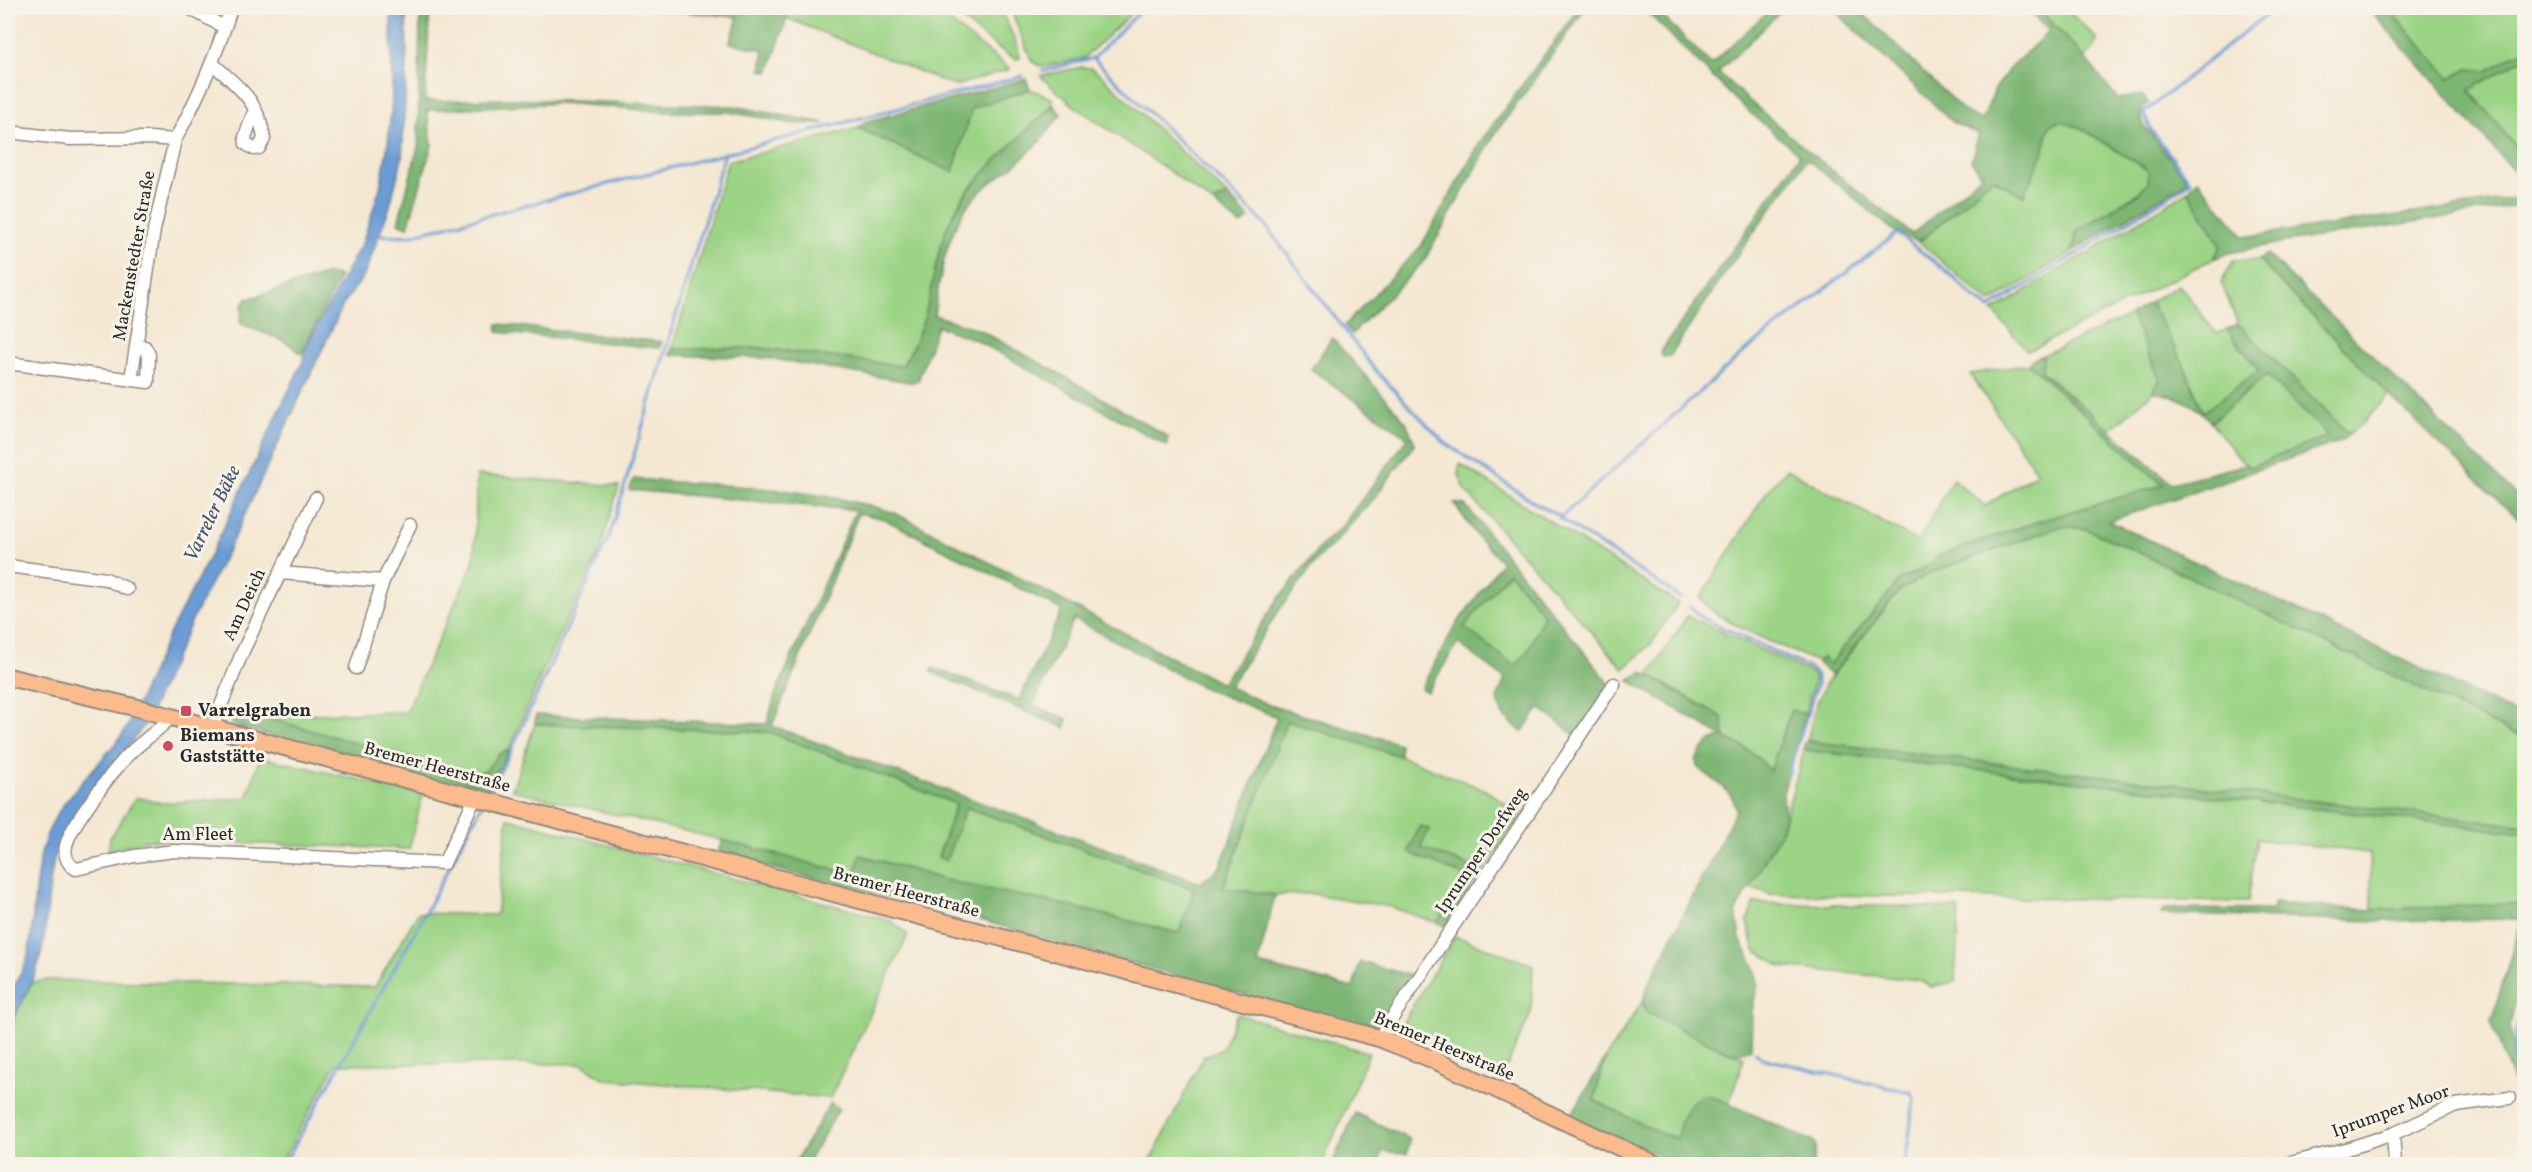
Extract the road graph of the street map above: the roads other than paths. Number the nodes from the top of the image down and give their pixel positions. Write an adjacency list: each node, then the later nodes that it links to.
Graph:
1 (189, 8): 3 (street)
2 (231, 8): 3 (street, Mackenstedter Straße)
3 (224, 27): 4 (street, Mackenstedter Straße)
4 (212, 63): 5 (street); 7 (street, Mackenstedter Straße)
5 (255, 109)
6 (8, 132): 7 (street)
7 (175, 140): 8 (street, Mackenstedter Straße)
8 (8, 363)
9 (316, 498): 12 (street, Am Deich)
10 (410, 525): 13 (street)
11 (8, 566): 14 (street)
12 (280, 573): 13 (street); 19 (street, Am Deich)
13 (382, 581): 15 (street)
14 (127, 589)
15 (356, 668)
16 (8, 677): 18 (main road, Bremer Heerstraße)
17 (1614, 684): 21 (street, Iprumper Dorfweg)
18 (171, 717): 19 (main road, Bremer Heerstraße); 20 (street, Am Fleet)
19 (212, 728): 20 (main road, Bremer Heerstraße)
20 (481, 800): 21 (main road, Bremer Heerstraße)
21 (1378, 1038): 24 (main road, Bremer Heerstraße)
22 (2508, 1098): 23 (street, Iprumper Moor)
23 (2392, 1134): 25 (street, Iprumper Moor); 26 (street)
24 (1655, 1164)
25 (2287, 1164)
26 (2395, 1164)

